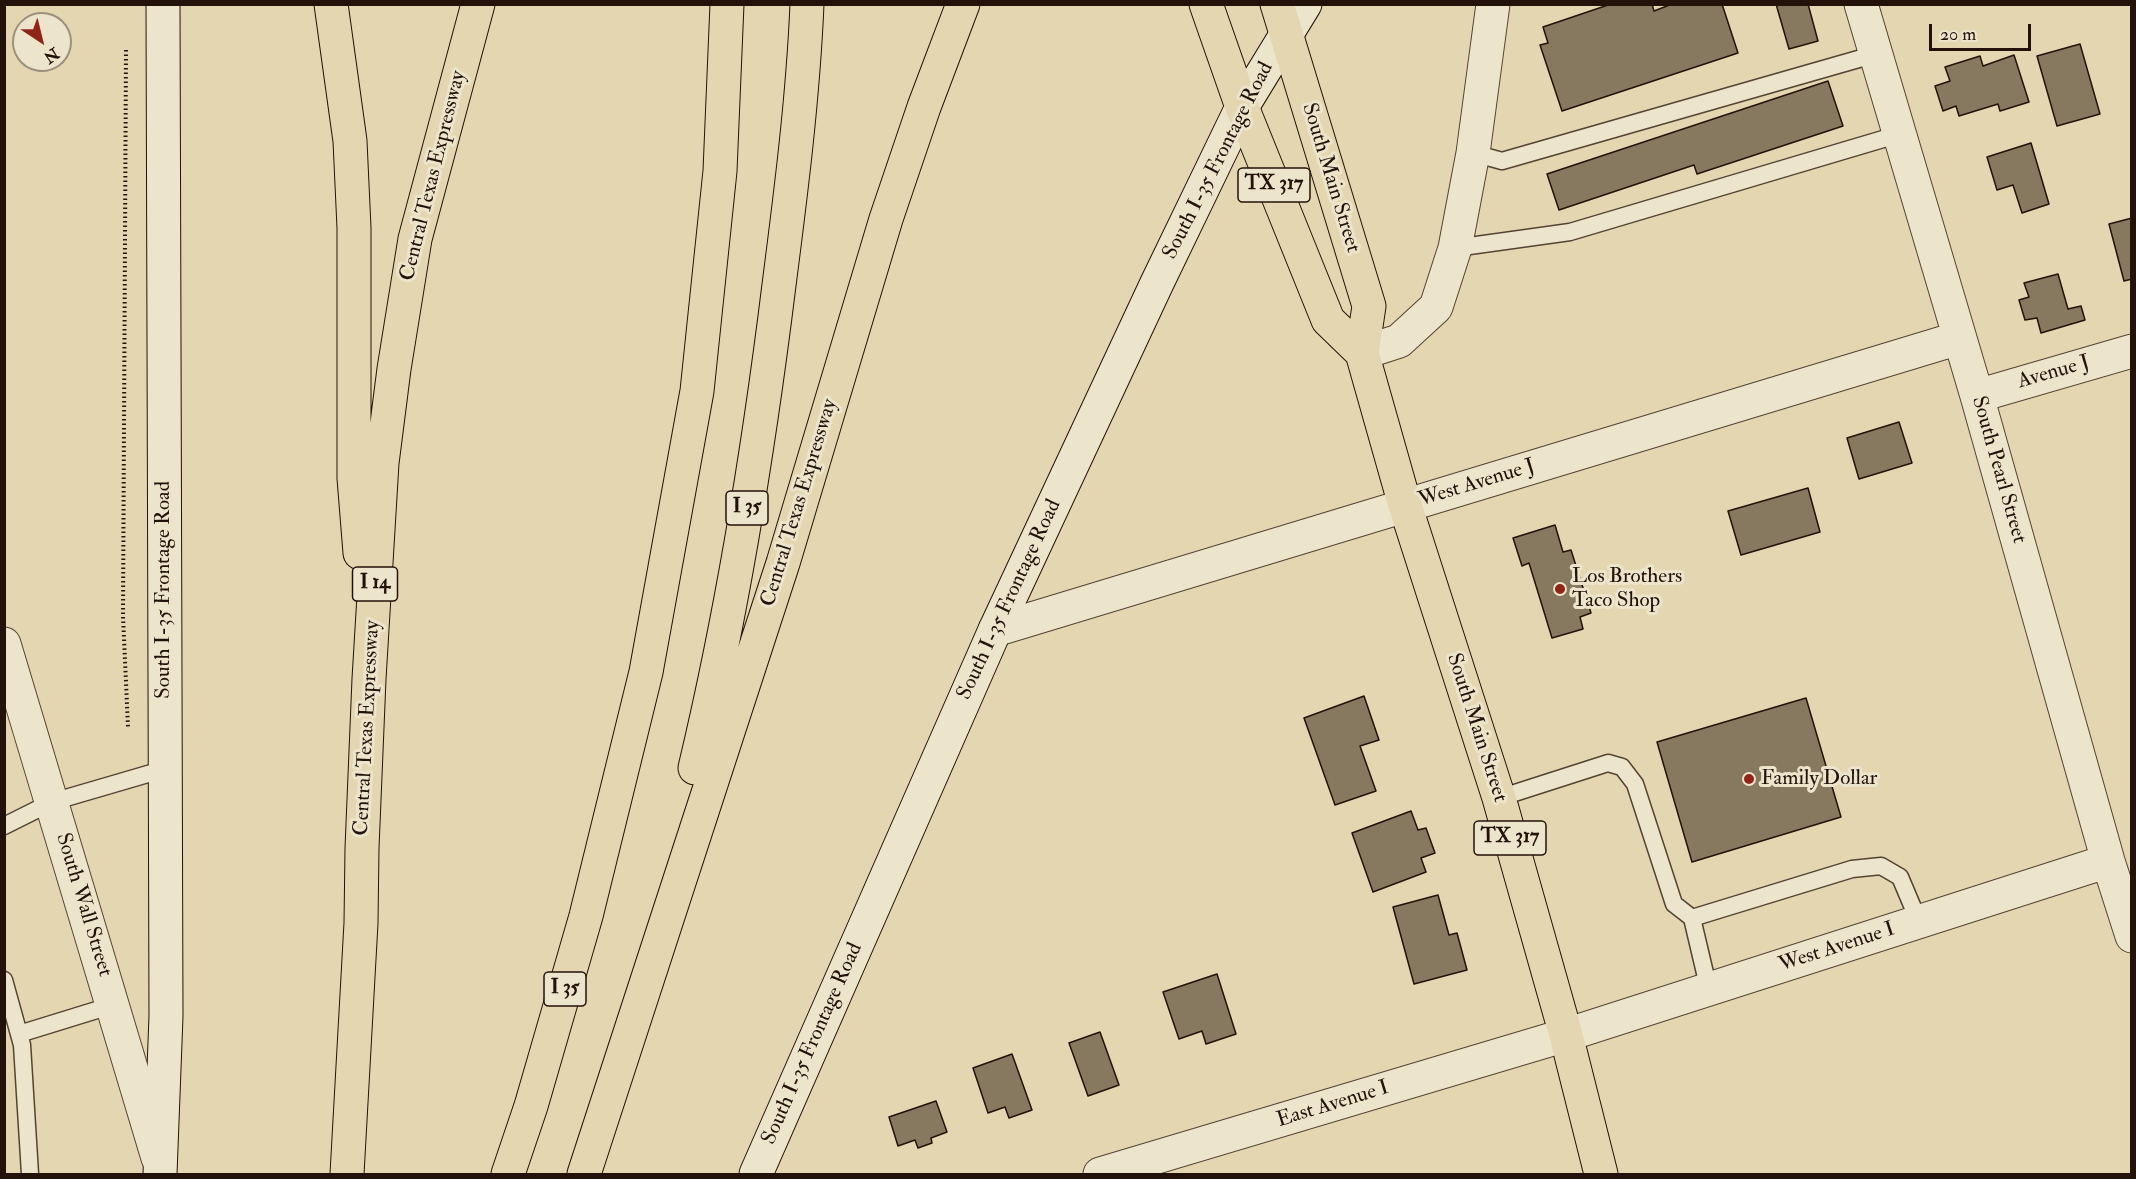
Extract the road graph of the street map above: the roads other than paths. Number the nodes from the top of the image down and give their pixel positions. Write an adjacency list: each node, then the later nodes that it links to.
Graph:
1 (163, 4): 26 (street, South I-35 Frontage Road)
2 (331, 4): 25 (main road)
3 (478, 4): 25 (main road, Central Texas Expressway / I 14)
4 (727, 4): 43 (main road, I 35)
5 (807, 4): 36 (main road, I 35)
6 (963, 4): 36 (main road, Central Texas Expressway)
7 (1206, 4): 14 (main road, TX 317)
8 (1277, 4): 12 (main road, South Main Street / TX 317)
9 (1305, 4): 12 (street, South I-35 Frontage Road)
10 (1493, 4): 16 (street)
11 (1862, 4): 13 (street, South Pearl Street)
12 (1286, 35): 14 (street, South I-35 Frontage Road); 20 (main road, South Main Street / TX 317)
13 (1876, 54): 15 (street, South Pearl Street); 16 (lane)
14 (1242, 107): 20 (main road, TX 317); 23 (street, South I-35 Frontage Road)
15 (1900, 134): 17 (lane); 18 (street, South Pearl Street)
16 (1473, 153): 17 (street)
17 (1455, 248): 20 (street)
18 (1959, 338): 21 (street, South Pearl Street); 22 (street, West Avenue J)
19 (2132, 351): 21 (street, Avenue J)
20 (1362, 353): 22 (main road, South Main Street / TX 317)
21 (1977, 396): 30 (street, South Pearl Street)
22 (1405, 505): 23 (street, West Avenue J); 27 (main road, South Main Street / TX 317)
23 (995, 630): 45 (street, South I-35 Frontage Road)
24 (4, 645): 28 (street, South Wall Street)
25 (369, 680): 42 (main road, Central Texas Expressway / I 14)
26 (165, 769): 28 (lane); 40 (street, South I-35 Frontage Road)
27 (1499, 798): 31 (lane); 39 (main road, South Main Street / TX 317)
28 (52, 802): 29 (lane); 37 (street, South Wall Street)
29 (4, 826)
30 (2119, 876): 32 (street, West Avenue I); 33 (street, South Pearl Street)
31 (1692, 918): 32 (lane); 35 (lane)
32 (1919, 922): 35 (street, West Avenue I)
33 (2132, 936)
34 (4, 980): 38 (lane)
35 (1709, 990): 39 (street, West Avenue I)
36 (638, 1003): 44 (main road, I 35)
37 (113, 1005): 38 (lane); 40 (street, South Wall Street)
38 (19, 1034): 41 (lane)
39 (1566, 1035): 46 (street, East Avenue I); 47 (main road, South Main Street / TX 317)
40 (160, 1170)
41 (30, 1174)
42 (347, 1174)
43 (508, 1174)
44 (584, 1174)
45 (756, 1174)
46 (1100, 1174)
47 (1601, 1174)

